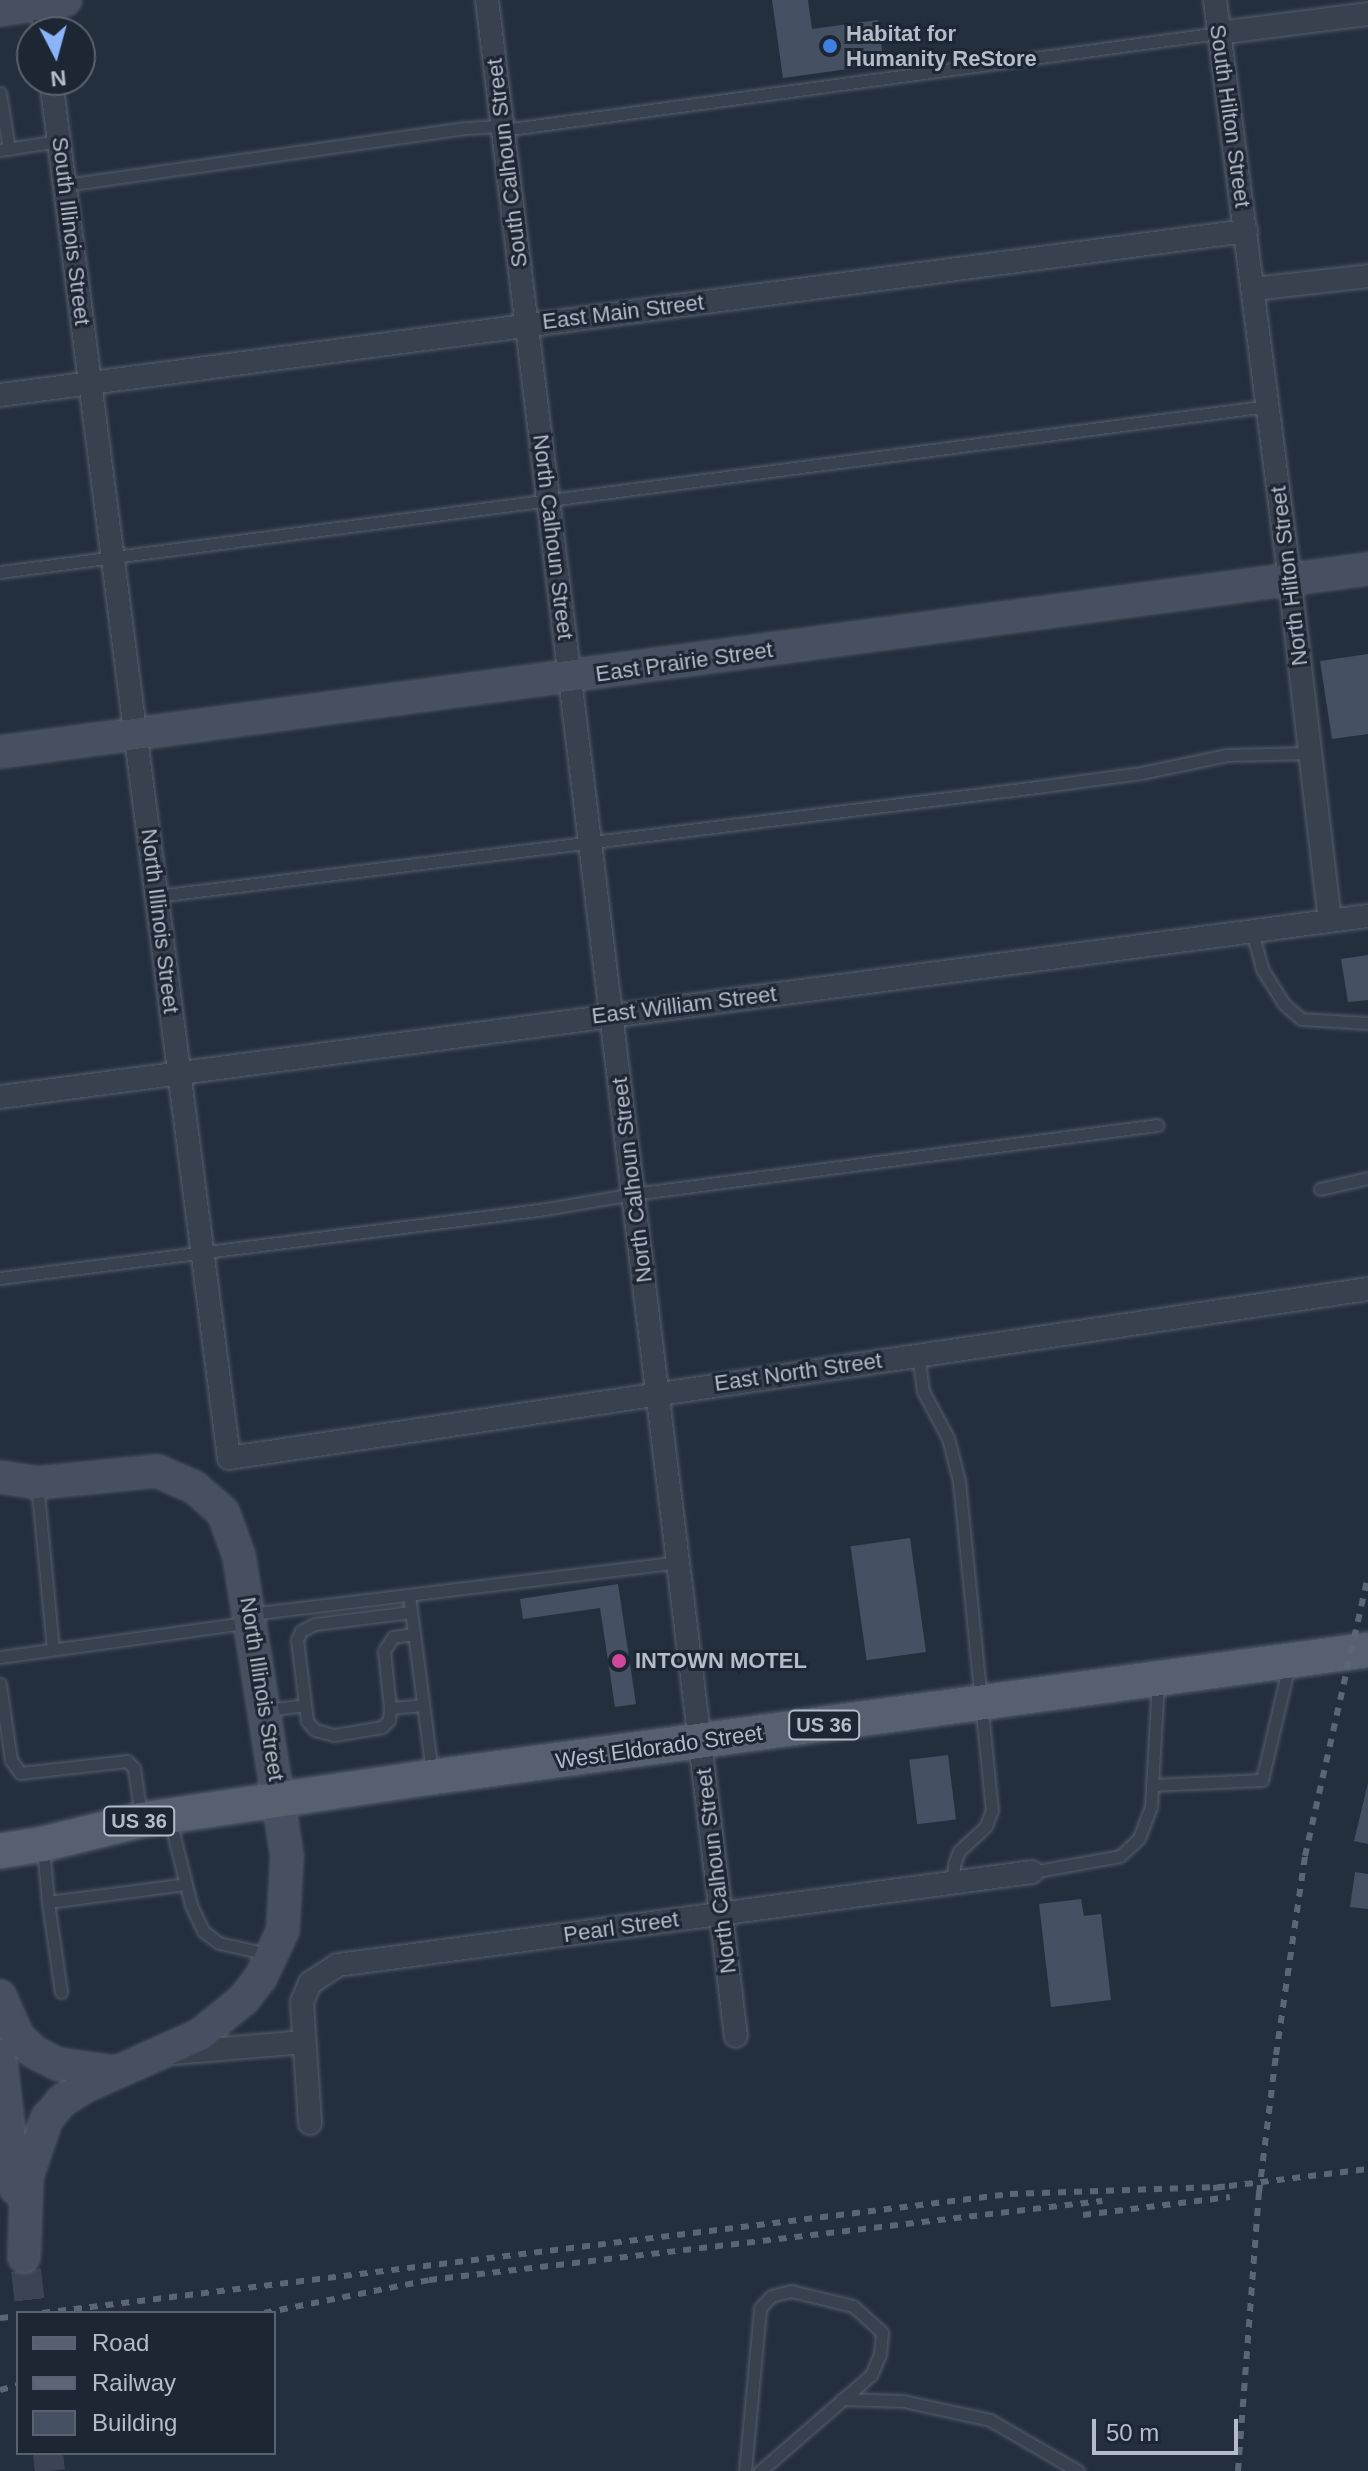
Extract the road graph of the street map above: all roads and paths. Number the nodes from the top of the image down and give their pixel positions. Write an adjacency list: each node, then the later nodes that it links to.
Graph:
1 (487, 0): 9 (street, South Calhoun Street)
2 (1215, 0): 6 (street, South Hilton Street)
3 (0, 10): 4 (street)
4 (51, 12)
5 (1368, 14): 6 (street)
6 (1219, 33): 9 (lane); 13 (street, South Hilton Street)
7 (0, 93): 11 (lane)
8 (53, 96): 10 (street, South Illinois Street)
9 (503, 130): 12 (lane); 16 (street, South Calhoun Street)
10 (59, 141): 11 (lane); 12 (street, South Illinois Street)
11 (4, 150)
12 (65, 185): 17 (street, South Illinois Street)
13 (1246, 231): 15 (street, North Hilton Street); 16 (street, East Main Street)
14 (1368, 276): 15 (street)
15 (1253, 289): 19 (street, North Hilton Street)
16 (527, 325): 17 (street, East Main Street); 20 (street, North Calhoun Street)
17 (91, 383): 18 (street, East Main Street); 21 (street, North Illinois Street)
18 (0, 395)
19 (1268, 406): 20 (lane); 24 (street, North Hilton Street)
20 (549, 503): 21 (lane); 25 (street, North Calhoun Street)
21 (113, 556): 23 (lane); 26 (street, North Illinois Street)
22 (1368, 569): 24 (street, East Prairie Street)
23 (0, 572)
24 (1290, 581): 25 (street, East Prairie Street); 28 (street, North Hilton Street)
25 (570, 678): 26 (street, East Prairie Street); 29 (street, North Calhoun Street)
26 (136, 736): 27 (street, East Prairie Street); 30 (street, North Illinois Street)
27 (0, 752)
28 (1310, 753): 29 (lane); 32 (street, North Hilton Street)
29 (590, 842): 30 (lane); 34 (street, North Calhoun Street)
30 (157, 896): 36 (street, North Illinois Street)
31 (1368, 916): 32 (street, East William Street)
32 (1330, 921): 33 (street, East William Street)
33 (1252, 931): 34 (street, East William Street); 35 (lane)
34 (611, 1015): 36 (street, East William Street); 41 (street, North Calhoun Street)
35 (1368, 1023)
36 (179, 1071): 37 (street, East William Street); 42 (street, North Illinois Street)
37 (0, 1097)
38 (1157, 1125): 41 (lane)
39 (1368, 1178): 40 (lane)
40 (1320, 1189)
41 (633, 1194): 42 (lane); 46 (street, North Calhoun Street)
42 (203, 1254): 43 (lane); 47 (street, North Illinois Street)
43 (0, 1278)
44 (1368, 1289): 45 (street, East North Street)
45 (918, 1355): 46 (street, East North Street); 63 (lane)
46 (657, 1392): 47 (street, East North Street); 51 (street, North Calhoun Street)
47 (229, 1458)
48 (0, 1477): 49 (street, North Illinois Street)
49 (37, 1483): 50 (street); 54 (street, North Illinois Street); 56 (lane)
50 (0, 1493)
51 (678, 1562): 52 (lane); 68 (street, North Calhoun Street)
52 (409, 1595): 53 (lane); 54 (lane)
53 (411, 1612): 55 (lane); 64 (lane)
54 (250, 1618): 56 (lane); 67 (street, North Illinois Street)
55 (414, 1634): 65 (lane); 66 (lane)
56 (53, 1649): 58 (lane)
57 (1368, 1650): 59 (main road, West Eldorado Street / US 36)
58 (0, 1657)
59 (1290, 1661): 60 (main road, West Eldorado Street / US 36); 70 (lane)
60 (1158, 1678): 63 (main road, West Eldorado Street / US 36); 70 (lane)
61 (0, 1684): 62 (lane)
62 (0, 1691): 72 (lane)
63 (982, 1704): 68 (main road, West Eldorado Street / US 36); 77 (lane)
64 (304, 1705): 66 (lane); 67 (lane)
65 (423, 1705): 66 (lane); 69 (lane)
66 (390, 1708)
67 (265, 1710): 71 (street, North Illinois Street)
68 (700, 1741): 69 (main road, West Eldorado Street / US 36); 79 (street, North Calhoun Street)
69 (433, 1777): 71 (main road, West Eldorado Street / US 36)
70 (1152, 1785): 75 (lane)
71 (280, 1801): 72 (main road, West Eldorado Street / US 36); 80 (street, North Illinois Street)
72 (156, 1818): 73 (main road, West Eldorado Street / US 36); 76 (lane)
73 (43, 1844): 74 (main road, West Eldorado Street / US 36); 78 (lane)
74 (0, 1851)
75 (1032, 1872): 77 (street, Pearl Street)
76 (186, 1884): 78 (lane); 80 (lane)
77 (953, 1885): 79 (street, Pearl Street)
78 (48, 1902): 81 (lane)
79 (722, 1914): 83 (street, North Calhoun Street); 84 (street, Pearl Street)
80 (273, 1955): 85 (street, North Illinois Street)
81 (61, 1992)
82 (0, 1996): 87 (street)
83 (736, 2036)
84 (303, 2042): 85 (street); 88 (street)
85 (165, 2054): 87 (street, North Illinois Street)
86 (0, 2055): 87 (street, North Illinois Street)
87 (118, 2072)
88 (310, 2123)
89 (842, 2399): 90 (lane); 91 (lane); 92 (lane)
90 (745, 2471)
91 (760, 2471)
92 (1078, 2471)

